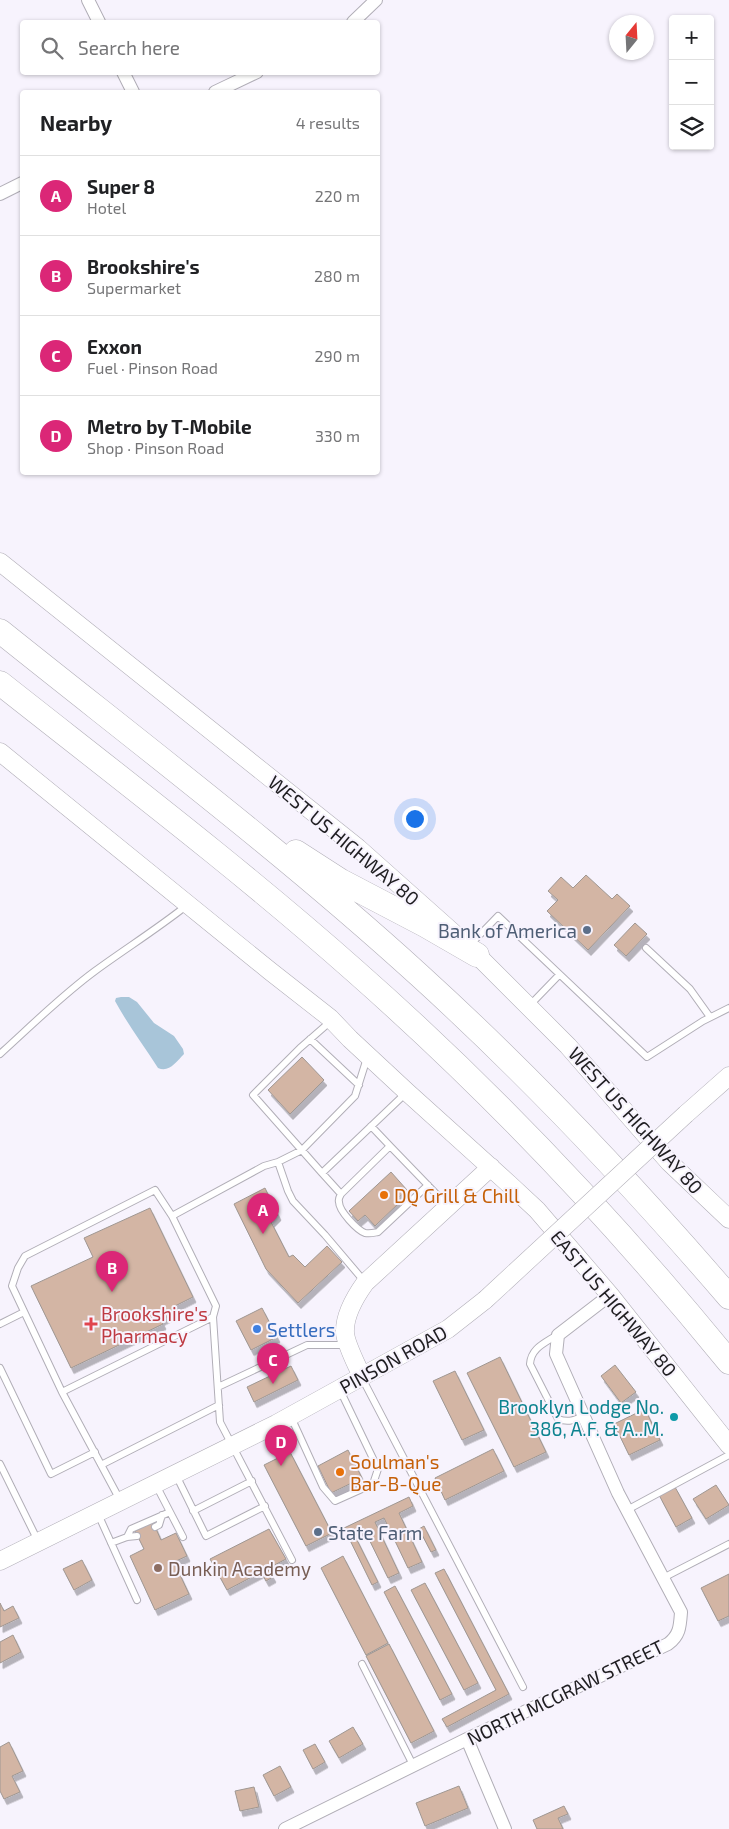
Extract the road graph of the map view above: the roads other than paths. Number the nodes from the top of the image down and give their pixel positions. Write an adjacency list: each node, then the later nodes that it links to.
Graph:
1 (88, 0): 3 (street)
2 (376, 0): 4 (street)
3 (98, 20)
4 (355, 20)
5 (124, 75): 7 (street)
6 (252, 75): 8 (street)
7 (132, 90)
8 (219, 90)
9 (20, 184): 10 (street)
10 (0, 194)
11 (0, 562): 20 (main road, WEST US HIGHWAY 80)
12 (0, 631): 16 (highway)
13 (0, 683): 17 (highway)
14 (0, 697): 17 (highway)
15 (0, 752): 18 (main road)
16 (183, 776): 20 (highway); 45 (highway)
17 (131, 787): 51 (highway)
18 (188, 904): 25 (main road); 27 (lane)
19 (646, 948): 24 (lane)
20 (473, 951): 21 (lane); 22 (main road, WEST US HIGHWAY 80)
21 (559, 975): 22 (lane); 24 (lane)
22 (530, 1005): 41 (main road, WEST US HIGHWAY 80)
23 (729, 1008): 24 (lane)
24 (710, 1017)
25 (332, 1020): 26 (lane); 28 (main road)
26 (310, 1039): 30 (lane); 34 (lane)
27 (0, 1054)
28 (368, 1056): 30 (lane); 31 (main road)
29 (729, 1076): 53 (main road, PINSON ROAD, bridge)
30 (358, 1085): 34 (lane)
31 (407, 1092): 32 (lane); 36 (main road)
32 (371, 1126): 33 (lane); 37 (lane)
33 (390, 1146): 38 (lane); 39 (lane)
34 (302, 1150): 35 (lane); 37 (lane)
35 (278, 1162): 42 (lane); 43 (lane)
36 (491, 1167): 40 (main road); 44 (main road, EAST US HIGHWAY 80)
37 (322, 1173): 39 (lane)
38 (428, 1186): 39 (lane); 40 (lane)
39 (341, 1194)
40 (448, 1206): 43 (main road)
41 (727, 1213)
42 (172, 1216): 46 (lane); 47 (lane)
43 (365, 1283): 50 (main road)
44 (610, 1295): 49 (street); 61 (main road, EAST US HIGHWAY 80)
45 (729, 1297)
46 (24, 1312): 48 (lane); 56 (lane)
47 (213, 1317): 54 (lane); 56 (lane)
48 (0, 1324)
49 (558, 1335): 58 (street, NORTH MCGRAW STREET); 58 (lane)
50 (349, 1344): 53 (main road); 54 (lane)
51 (729, 1362)
52 (0, 1368): 62 (lane)
53 (362, 1377): 55 (main road, PINSON ROAD); 88 (lane)
54 (218, 1387): 57 (lane)
55 (340, 1389): 59 (main road, PINSON ROAD); 59 (lane)
56 (62, 1392): 62 (lane)
57 (219, 1406): 60 (lane); 65 (lane)
58 (584, 1415): 71 (street, NORTH MCGRAW STREET)
59 (290, 1416): 60 (main road, PINSON ROAD)
60 (234, 1445): 66 (main road, PINSON ROAD); 67 (lane)
61 (729, 1445)
62 (95, 1452): 65 (lane)
63 (729, 1455): 71 (lane)
64 (0, 1464): 80 (lane)
65 (101, 1465): 69 (lane)
66 (175, 1474): 68 (main road, PINSON ROAD); 72 (lane)
67 (252, 1481): 70 (lane); 72 (lane)
68 (156, 1484): 69 (main road, PINSON ROAD); 73 (lane)
69 (120, 1501): 74 (main road, PINSON ROAD)
70 (265, 1506): 72 (lane); 84 (lane)
71 (627, 1510): 85 (street, NORTH MCGRAW STREET)
72 (193, 1511)
73 (170, 1512): 75 (lane); 79 (lane)
74 (97, 1513): 80 (main road, PINSON ROAD); 81 (lane)
75 (162, 1515): 76 (lane); 78 (lane)
76 (155, 1527)
77 (137, 1536): 78 (lane)
78 (127, 1537): 81 (lane)
79 (183, 1537)
80 (38, 1542): 83 (main road, PINSON ROAD)
81 (111, 1543): 86 (lane)
82 (729, 1544): 85 (lane)
83 (1, 1559)
84 (292, 1560)
85 (663, 1578): 89 (street, NORTH MCGRAW STREET)
86 (137, 1600)
87 (362, 1664): 90 (lane)
88 (523, 1687)
89 (467, 1739): 90 (street, NORTH MCGRAW STREET); 92 (street)
90 (414, 1765): 91 (street, NORTH MCGRAW STREET)
91 (285, 1829)
92 (505, 1829)

